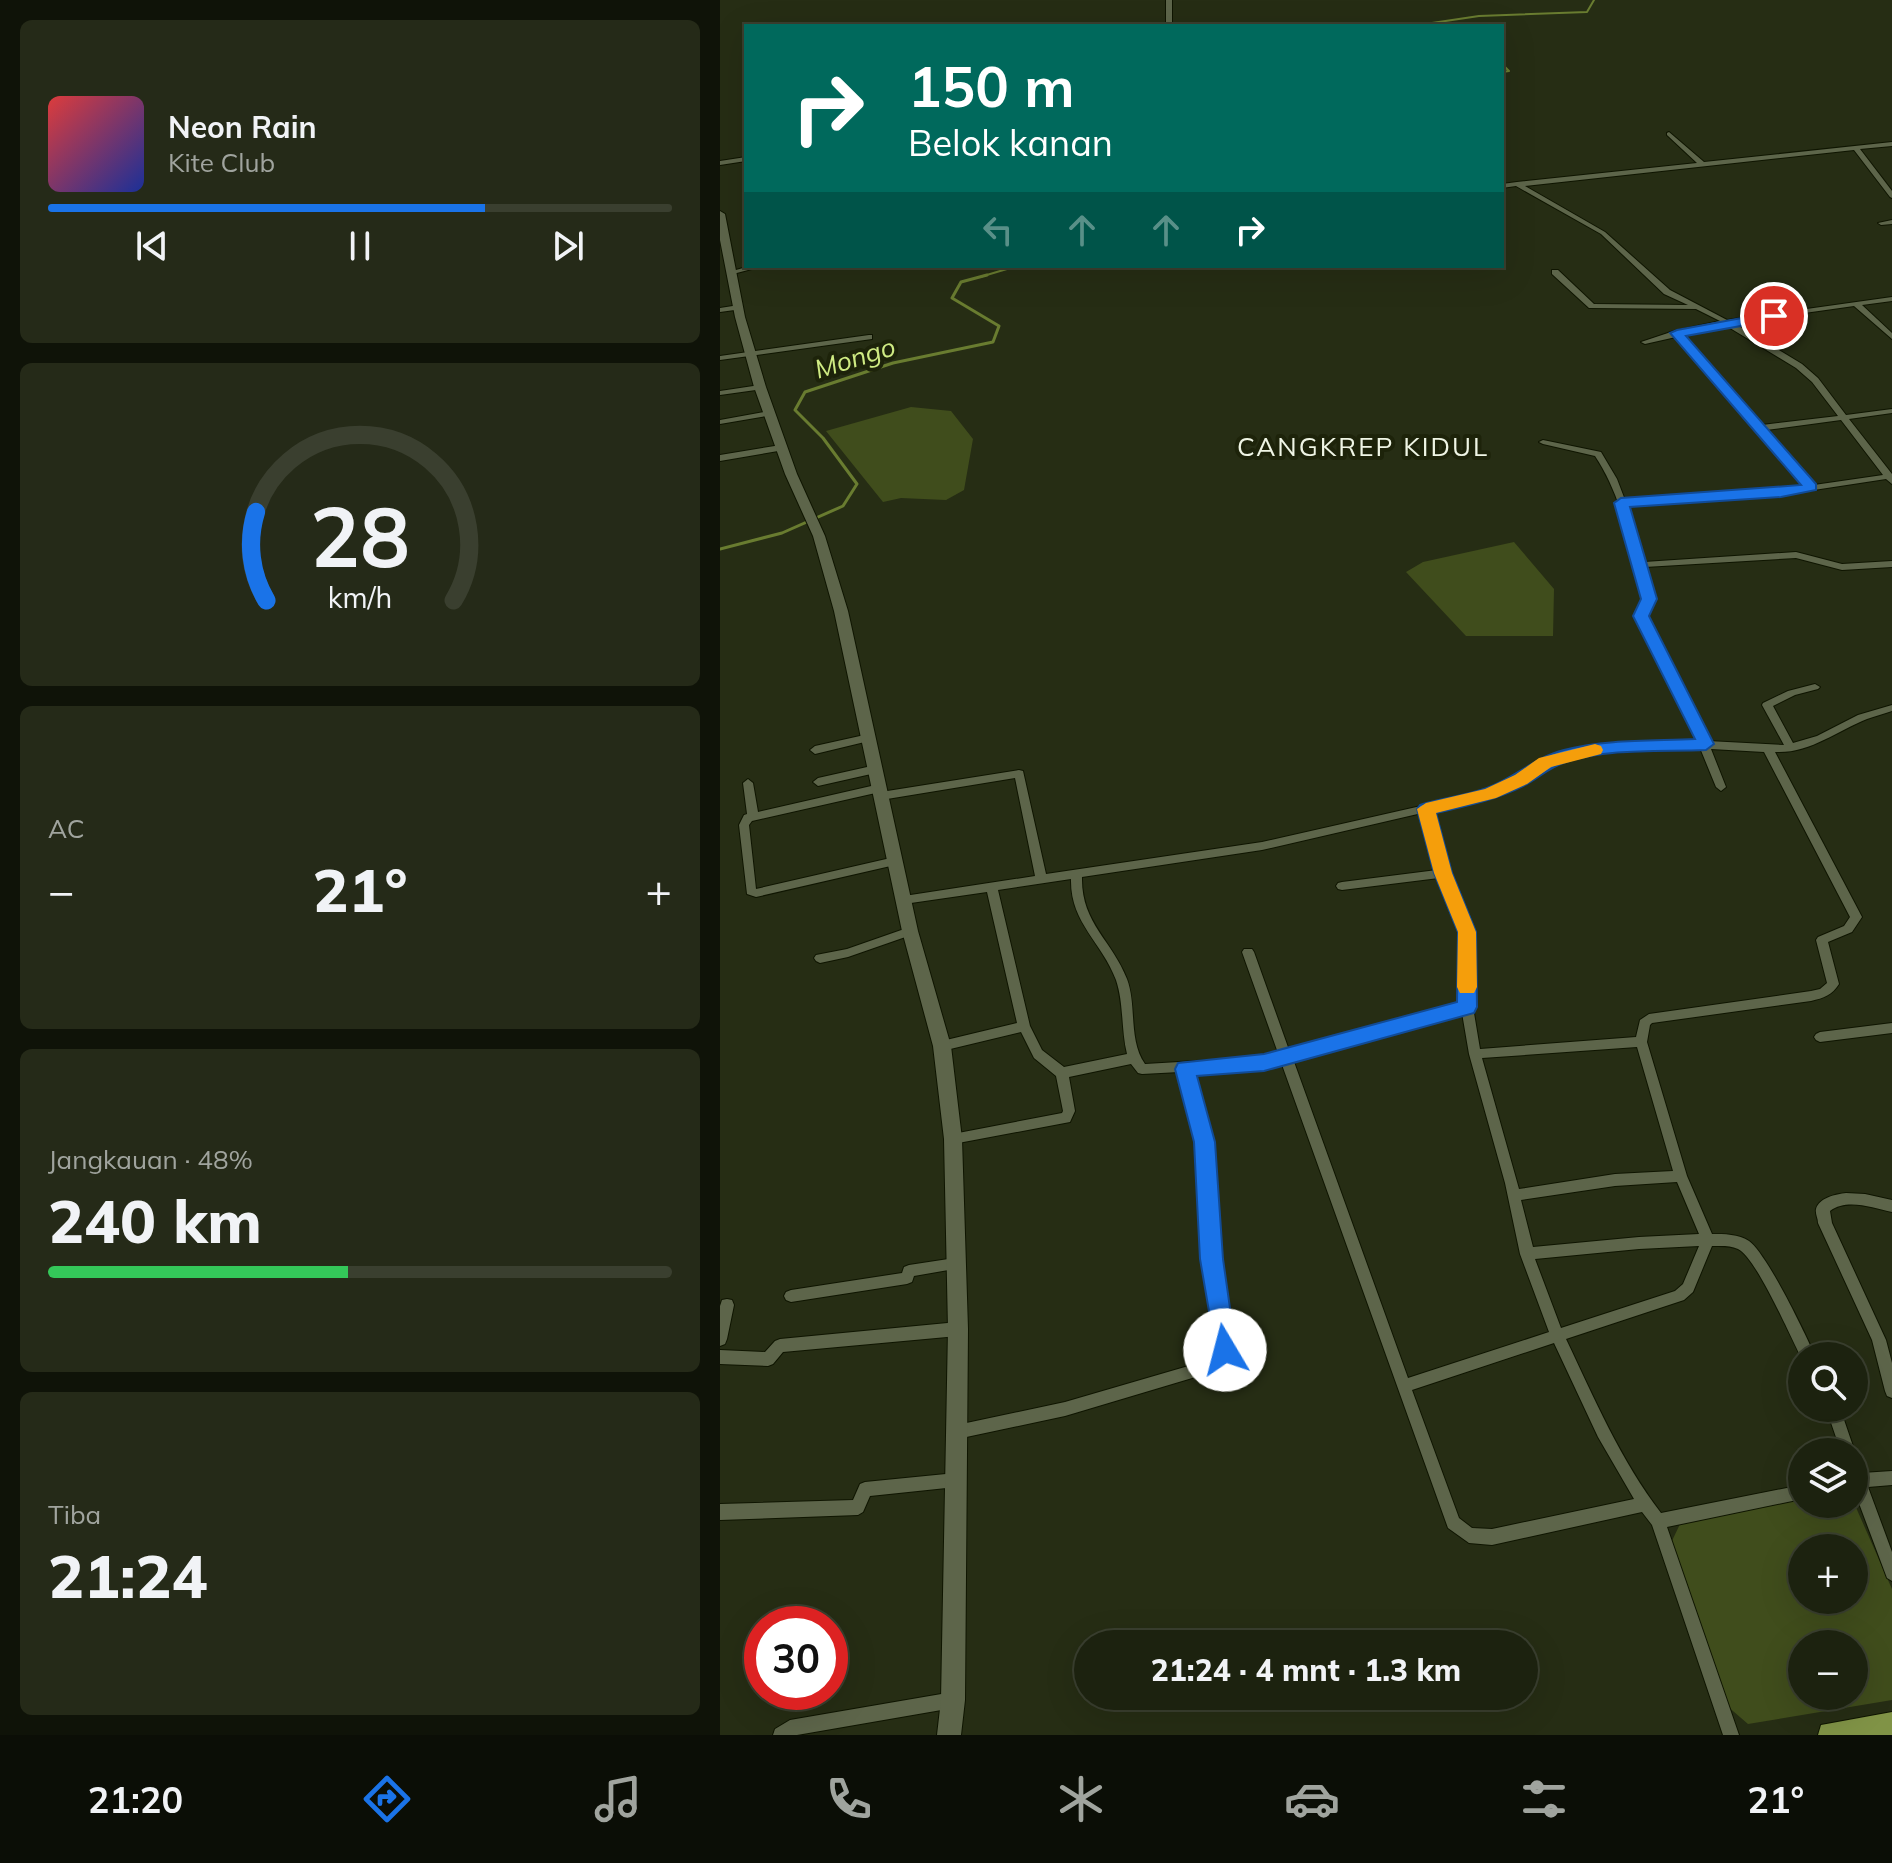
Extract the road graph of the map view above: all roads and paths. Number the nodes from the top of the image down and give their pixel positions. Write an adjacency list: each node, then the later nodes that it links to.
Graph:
1 (1169, 0): 2 (street)
2 (1169, 24)
3 (1669, 134): 8 (street)
4 (1891, 144): 5 (street)
5 (1855, 147): 8 (street); 10 (street)
6 (744, 159): 7 (street)
7 (720, 163)
8 (1701, 163): 11 (street)
9 (1892, 177): 10 (street)
10 (1878, 179): 13 (street)
11 (1517, 184): 12 (street); 23 (street)
12 (1504, 186)
13 (1892, 196)
14 (720, 214): 18 (main road)
15 (1892, 222): 16 (street)
16 (1881, 223)
17 (750, 268): 18 (street)
18 (733, 272): 22 (main road)
19 (1555, 272): 23 (street)
20 (1892, 299): 21 (street)
21 (1856, 304): 25 (street); 28 (street)
22 (739, 307): 24 (street); 30 (main road)
23 (1699, 307): 25 (street)
24 (720, 310)
25 (1727, 322): 26 (street); 36 (street)
26 (1677, 333): 29 (street); 38 (street)
27 (869, 337): 30 (street)
28 (1892, 337)
29 (1645, 342)
30 (750, 353): 31 (street); 32 (main road)
31 (720, 358)
32 (760, 387): 33 (street); 35 (main road)
33 (720, 393)
34 (1892, 411): 36 (street)
35 (769, 413): 37 (street); 40 (main road)
36 (1844, 418): 38 (street); 42 (street)
37 (720, 422)
38 (1761, 428): 43 (street)
39 (1543, 442): 44 (street)
40 (781, 448): 41 (street); 49 (main road)
41 (720, 458)
42 (1891, 478): 43 (street)
43 (1811, 487): 44 (street)
44 (1621, 503): 46 (street)
45 (1892, 564): 46 (street)
46 (1640, 565): 50 (street)
47 (1815, 687): 51 (street)
48 (1892, 708): 51 (street)
49 (869, 738): 53 (street); 56 (main road)
50 (1706, 744): 52 (street); 57 (street); 58 (street)
51 (1790, 747): 52 (street)
52 (1768, 749): 74 (street)
53 (815, 750)
54 (818, 782): 56 (street)
55 (748, 783): 59 (street)
56 (879, 784): 59 (street); 60 (main road); 63 (street)
57 (1721, 787)
58 (1426, 809): 61 (street); 62 (street)
59 (753, 816): 60 (street)
60 (895, 861): 66 (main road)
61 (1077, 873): 63 (street); 78 (street)
62 (1443, 873): 65 (street); 70 (street)
63 (1041, 878): 64 (street)
64 (991, 886): 66 (street); 71 (street)
65 (1342, 886)
66 (904, 900): 67 (main road)
67 (910, 931): 69 (street); 75 (main road)
68 (1248, 952): 77 (street)
69 (820, 958)
70 (1467, 1007): 76 (street); 77 (street)
71 (1024, 1026): 75 (street); 80 (street)
72 (1892, 1028): 73 (street)
73 (1820, 1037)
74 (1641, 1042): 76 (street); 82 (street)
75 (942, 1046): 81 (main road)
76 (1475, 1054): 83 (street)
77 (1284, 1057): 79 (street); 95 (street)
78 (1134, 1058): 79 (street); 80 (street)
79 (1185, 1069): 97 (street)
80 (1062, 1073): 81 (street)
81 (953, 1139): 87 (main road)
82 (1681, 1176): 83 (street); 85 (street)
83 (1514, 1195): 86 (street)
84 (1892, 1206): 96 (street)
85 (1708, 1240): 86 (street); 91 (street); 93 (street)
86 (1527, 1254): 91 (street)
87 (955, 1264): 88 (street); 90 (main road)
88 (791, 1296)
89 (727, 1305): 92 (street)
90 (958, 1329): 94 (street); 97 (main road)
91 (1558, 1337): 95 (street); 102 (street)
92 (720, 1339)
93 (1800, 1342)
94 (720, 1357)
95 (1403, 1386): 102 (street)
96 (1892, 1391)
97 (957, 1432): 100 (main road)
98 (1868, 1477): 99 (street)
99 (1892, 1478)
100 (956, 1480): 104 (street); 107 (main road)
101 (1788, 1495): 105 (street)
102 (1645, 1504): 105 (street)
103 (1868, 1510): 106 (street)
104 (720, 1512)
105 (1658, 1521): 111 (street)
106 (1892, 1572)
107 (953, 1700): 109 (street); 110 (main road)
108 (1892, 1725): 112 (main road)
109 (781, 1735)
110 (949, 1735)
111 (1731, 1735)
112 (1831, 1735)

